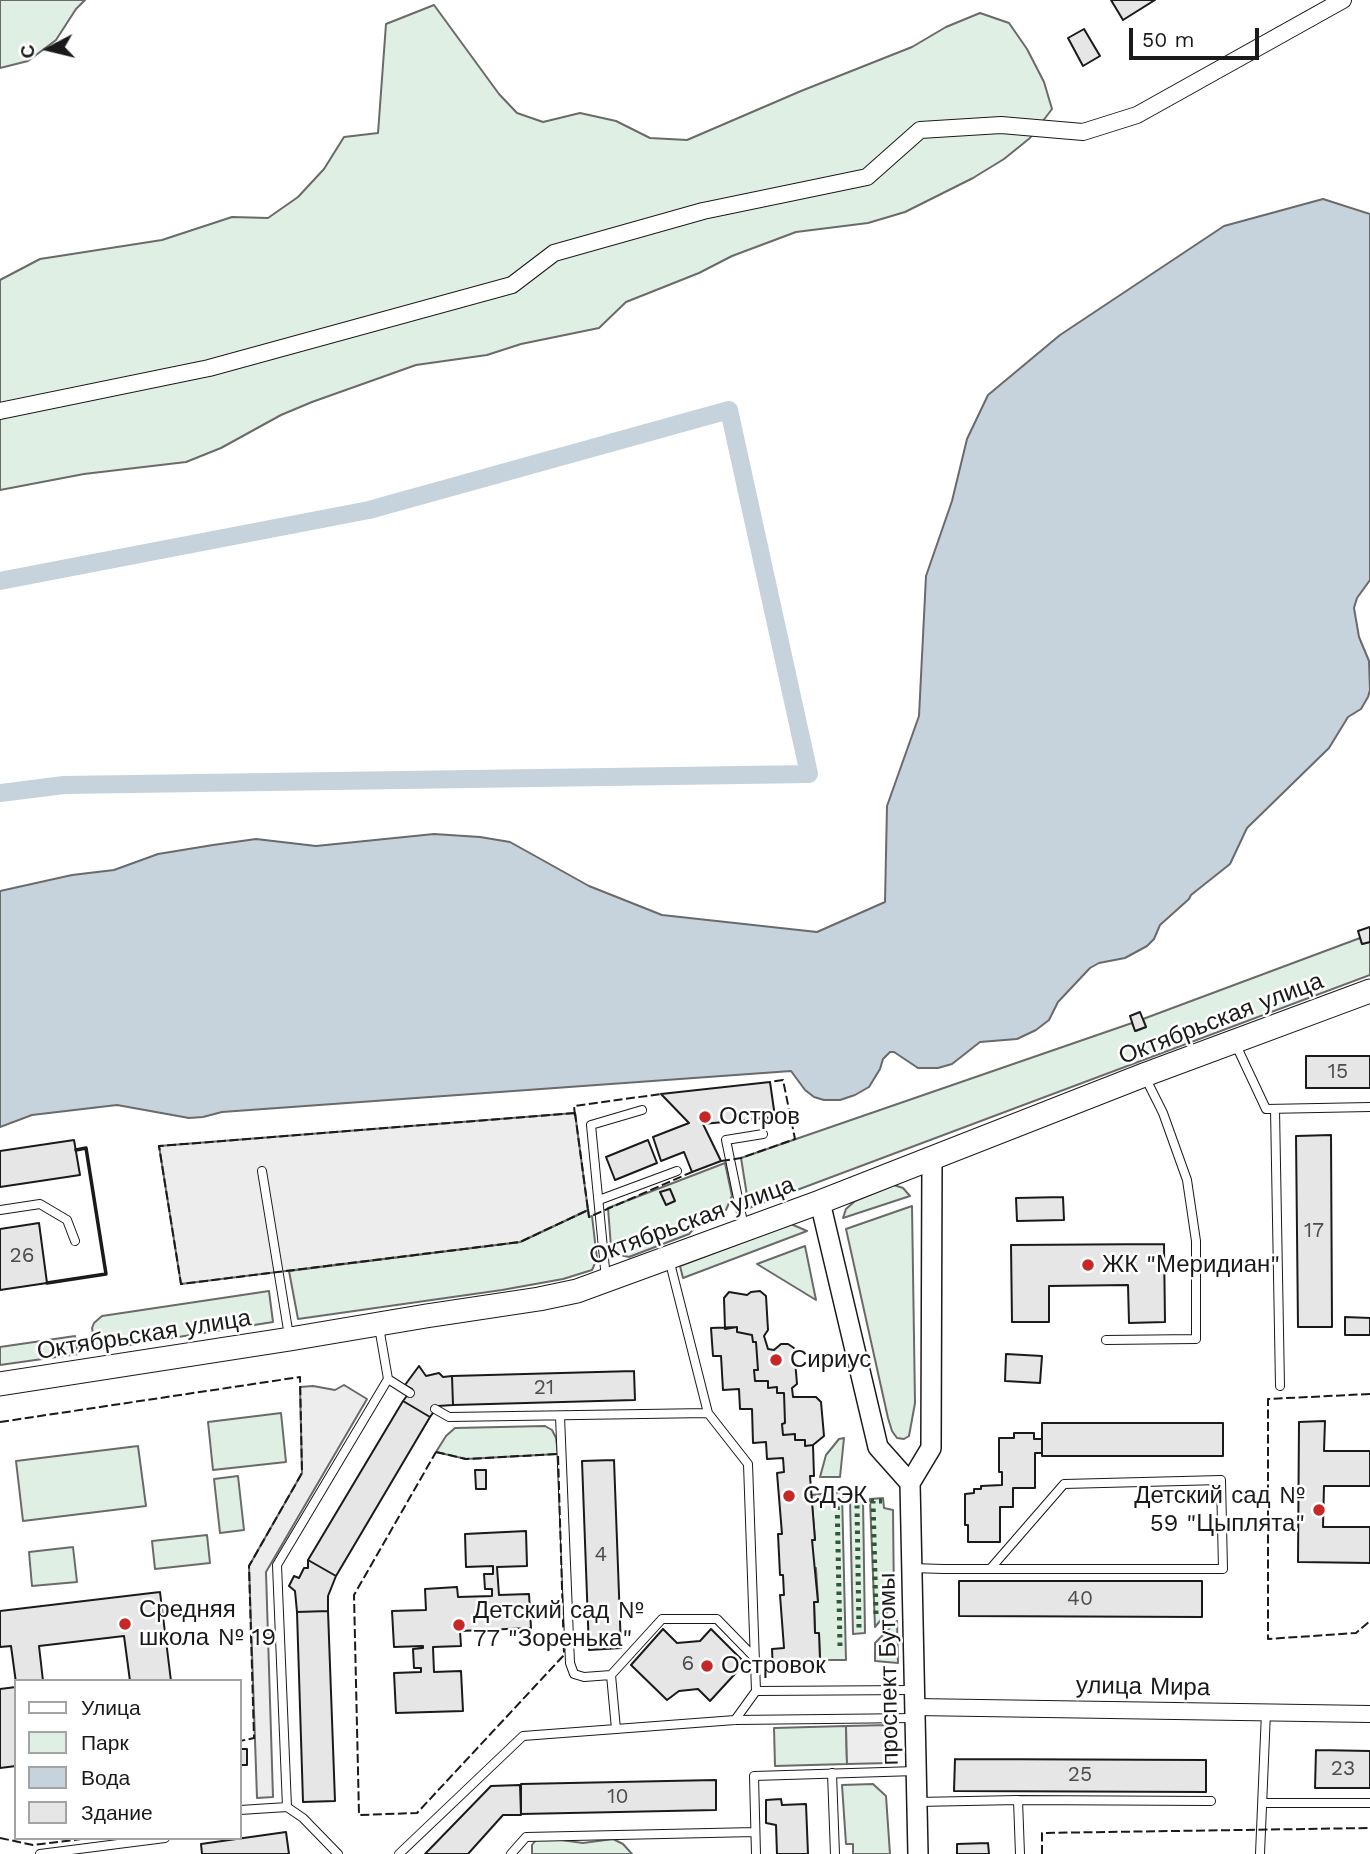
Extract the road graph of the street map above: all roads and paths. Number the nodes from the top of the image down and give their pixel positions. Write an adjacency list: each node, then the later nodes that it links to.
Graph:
1 (1343, 0): 2 (street)
2 (0, 411)
3 (1370, 991): 4 (main road, Октябрьская улица)
4 (1235, 1043): 5 (main road, Октябрьская улица); 7 (lane)
5 (1144, 1076): 10 (main road, Октябрьская улица); 22 (lane)
6 (1370, 1107): 7 (lane)
7 (1275, 1108): 25 (lane)
8 (642, 1110): 13 (lane)
9 (764, 1134): 16 (lane)
10 (932, 1159): 14 (main road, Октябрьская улица); 30 (street)
11 (262, 1171): 21 (lane)
12 (677, 1171): 13 (lane)
13 (599, 1200): 19 (lane)
14 (820, 1202): 16 (main road, Октябрьская улица); 30 (street)
15 (0, 1210): 17 (lane)
16 (744, 1230): 18 (main road, Октябрьская улица)
17 (75, 1241)
18 (668, 1257): 19 (main road, Октябрьская улица); 28 (lane)
19 (606, 1279): 20 (main road, Октябрьская улица)
20 (379, 1324): 21 (main road, Октябрьская улица); 23 (lane)
21 (290, 1339): 24 (main road, Октябрьская улица)
22 (1106, 1340)
23 (388, 1379): 26 (lane); 48 (lane)
24 (0, 1384)
25 (1280, 1386)
26 (410, 1393)
27 (435, 1409): 29 (lane)
28 (708, 1413): 29 (lane); 33 (lane)
29 (560, 1416): 34 (lane)
30 (909, 1483): 31 (street, проспект Бутомы)
31 (911, 1568): 32 (lane); 36 (street, проспект Бутомы)
32 (991, 1568): 32 (lane)
33 (755, 1658): 34 (lane); 35 (lane)
34 (611, 1675): 40 (lane)
35 (756, 1691): 36 (lane); 39 (lane)
36 (915, 1705): 37 (street, улица Мира); 39 (lane); 41 (street, проспект Бутомы)
37 (1266, 1712): 38 (street, улица Мира); 46 (lane)
38 (1370, 1714)
39 (735, 1720): 40 (lane)
40 (616, 1729): 54 (lane)
41 (916, 1771): 42 (lane); 45 (street, проспект Бутомы)
42 (832, 1773): 50 (lane); 57 (lane)
43 (1018, 1800): 44 (lane); 45 (lane); 59 (lane)
44 (1211, 1801)
45 (917, 1802): 58 (street, проспект Бутомы)
46 (1263, 1803): 47 (lane); 60 (lane)
47 (1370, 1803)
48 (287, 1807): 49 (lane); 53 (lane)
49 (242, 1810)
50 (755, 1832): 55 (lane); 56 (lane)
51 (149, 1840): 52 (lane)
52 (40, 1854)
53 (338, 1854)
54 (399, 1854)
55 (511, 1854)
56 (756, 1854)
57 (835, 1854)
58 (918, 1854)
59 (1020, 1854)
60 (1260, 1854)

